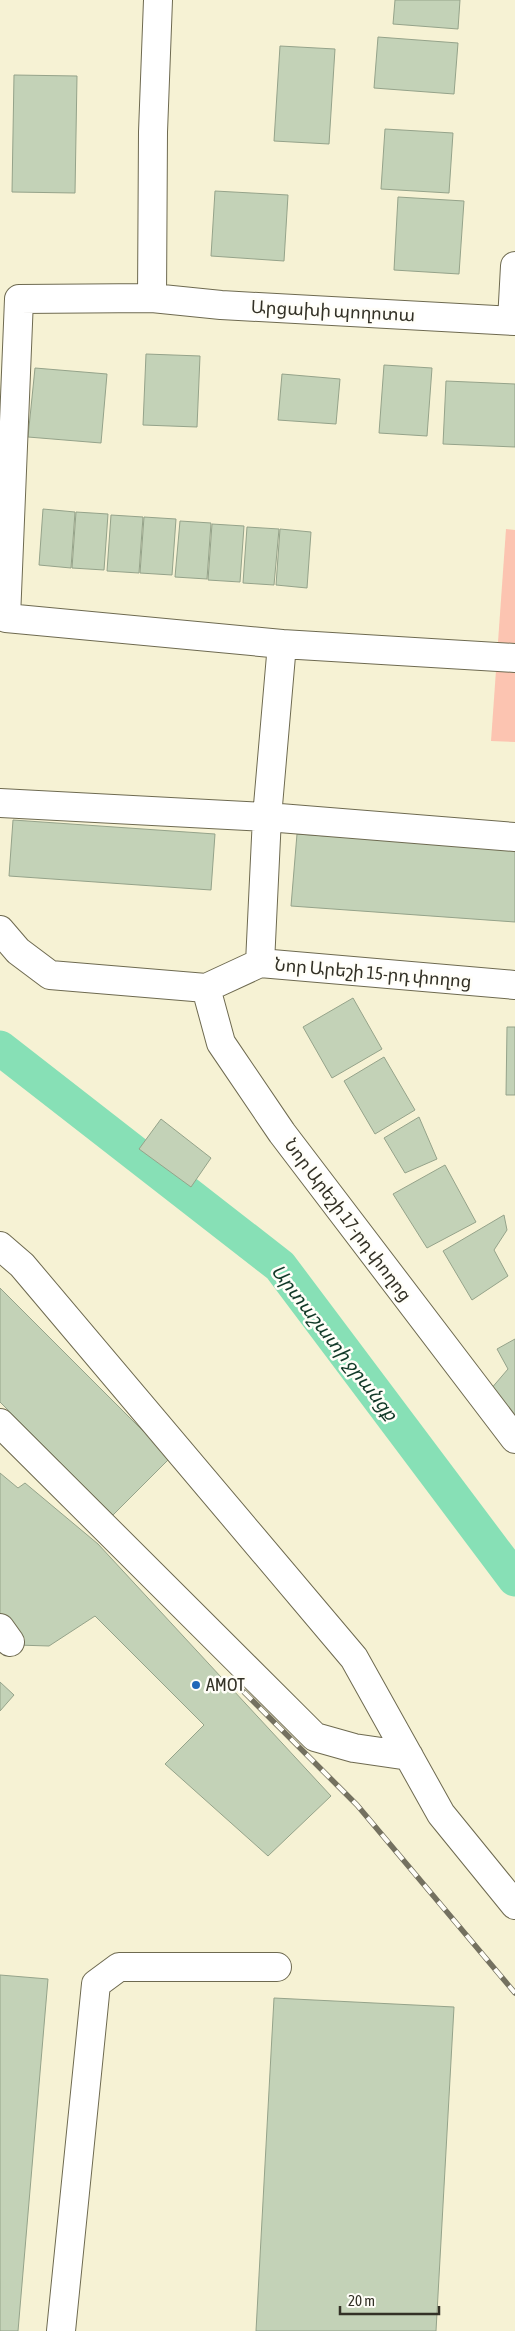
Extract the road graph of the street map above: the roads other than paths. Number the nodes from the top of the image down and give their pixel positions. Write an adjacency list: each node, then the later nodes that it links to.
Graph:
1 (158, 0): 3 (street)
2 (515, 266): 4 (street)
3 (152, 298): 4 (street, Արցախի պողոտա); 5 (street, Արցախի պողոտա)
4 (514, 321)
5 (282, 644): 6 (street); 8 (street)
6 (515, 658)
7 (0, 803): 8 (street)
8 (267, 817): 9 (street); 11 (street)
9 (515, 837)
10 (0, 930): 13 (street)
11 (260, 963): 12 (street, Նոր Արեշի 15-րդ փողոց); 13 (street, Նոր Արեշի 15-րդ փողոց)
12 (515, 985)
13 (206, 988): 16 (street, Նոր Արեշի 17-րդ փողոց)
14 (0, 1246): 17 (street)
15 (0, 1423): 17 (street)
16 (515, 1439)
17 (409, 1756): 18 (street)
18 (515, 1905)
19 (276, 1967): 20 (street)
20 (62, 2331)

